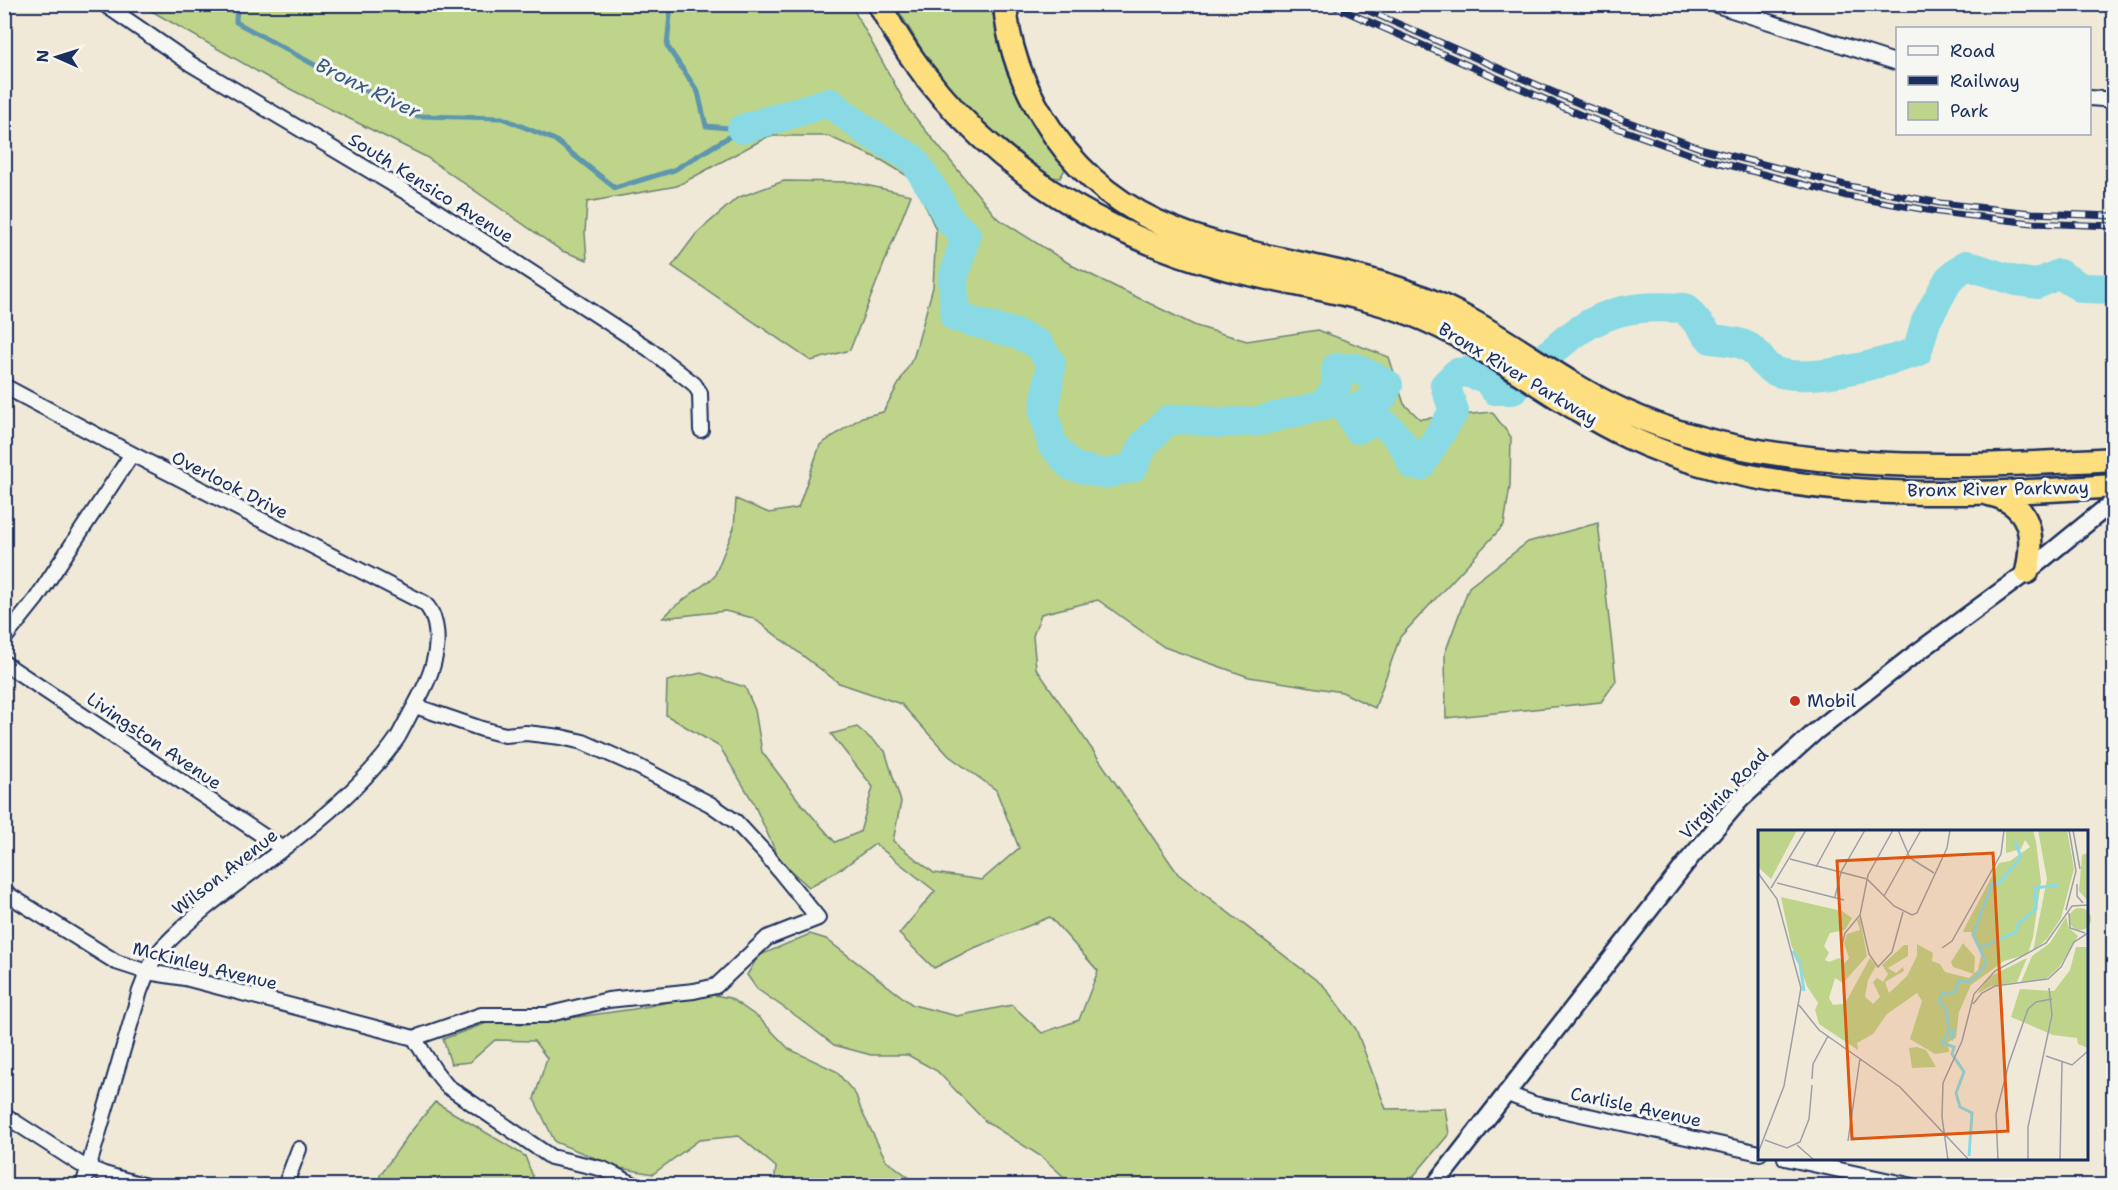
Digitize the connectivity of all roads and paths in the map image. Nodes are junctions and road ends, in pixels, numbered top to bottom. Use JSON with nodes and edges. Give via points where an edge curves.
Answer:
{"nodes":[{"id":1,"x":104,"y":4,"type":"edge"},
{"id":2,"x":879,"y":4,"type":"edge"},
{"id":3,"x":1005,"y":4,"type":"edge"},
{"id":4,"x":1713,"y":4,"type":"edge"},
{"id":5,"x":1896,"y":62,"type":"edge"},
{"id":6,"x":2091,"y":98,"type":"edge"},
{"id":7,"x":2114,"y":100,"type":"edge"},
{"id":8,"x":1512,"y":355,"type":"junction"},
{"id":9,"x":4,"y":386,"type":"edge"},
{"id":10,"x":1560,"y":387,"type":"junction"},
{"id":11,"x":701,"y":430,"type":"dead end"},
{"id":12,"x":132,"y":454,"type":"junction"},
{"id":13,"x":2114,"y":459,"type":"edge"},
{"id":14,"x":2114,"y":486,"type":"edge"},
{"id":15,"x":1982,"y":492,"type":"junction"},
{"id":16,"x":2114,"y":501,"type":"edge"},
{"id":17,"x":2027,"y":572,"type":"junction"},
{"id":18,"x":434,"y":620,"type":"joint"},
{"id":19,"x":4,"y":639,"type":"edge"},
{"id":20,"x":4,"y":663,"type":"edge"},
{"id":21,"x":415,"y":706,"type":"junction"},
{"id":22,"x":283,"y":849,"type":"junction"},
{"id":23,"x":4,"y":892,"type":"edge"},
{"id":24,"x":147,"y":972,"type":"junction"},
{"id":25,"x":414,"y":1038,"type":"junction"},
{"id":26,"x":1505,"y":1093,"type":"junction"},
{"id":27,"x":4,"y":1114,"type":"edge"},
{"id":28,"x":299,"y":1149,"type":"dead end"},
{"id":29,"x":1758,"y":1153,"type":"edge"},
{"id":30,"x":1794,"y":1160,"type":"edge"},
{"id":31,"x":89,"y":1168,"type":"junction"},
{"id":32,"x":83,"y":1185,"type":"edge"},
{"id":33,"x":146,"y":1185,"type":"edge"},
{"id":34,"x":285,"y":1185,"type":"edge"},
{"id":35,"x":637,"y":1185,"type":"edge"},
{"id":36,"x":1434,"y":1185,"type":"edge"},
{"id":37,"x":1913,"y":1185,"type":"edge"}],
"edges":[{"from":1,"to":11,"type":"street","name":"South Kensico Avenue","via":[[191,64],[426,204],[649,349],[700,393]]},
{"from":2,"to":8,"type":"highway","name":"Bronx River Parkway","via":[[920,71],[954,111],[1012,164],[1063,200],[1125,232],[1190,258],[1369,301]]},
{"from":3,"to":8,"type":"highway","name":"Bronx River Parkway","via":[[1020,69],[1048,127],[1087,174],[1123,202],[1169,227],[1218,245],[1412,293],[1468,318]]},
{"from":4,"to":5,"type":"street"},
{"from":6,"to":7,"type":"street"},
{"from":8,"to":10,"type":"highway","name":"Bronx River Parkway"},
{"from":9,"to":12,"type":"street","name":"Overlook Drive"},
{"from":10,"to":13,"type":"highway","name":"Bronx River Parkway","via":[[1655,424],[1714,441],[1835,460],[2007,464]]},
{"from":10,"to":15,"type":"highway","name":"Bronx River Parkway","via":[[1597,422],[1645,445],[1726,471],[1843,488]]},
{"from":12,"to":18,"type":"street","name":"Overlook Drive","via":[[424,603]]},
{"from":12,"to":19,"type":"street"},
{"from":14,"to":15,"type":"highway","name":"Bronx River Parkway"},
{"from":15,"to":17,"type":"highway","via":[[2008,501],[2025,518],[2031,534]]},
{"from":16,"to":17,"type":"street","name":"Virginia Road"},
{"from":17,"to":26,"type":"street","name":"Virginia Road","via":[[1815,732],[1741,799]]},
{"from":18,"to":21,"type":"street","name":"Wilson Avenue","via":[[434,664]]},
{"from":20,"to":22,"type":"street","name":"Livingston Avenue"},
{"from":21,"to":22,"type":"street","name":"Wilson Avenue","via":[[397,737],[364,777]]},
{"from":21,"to":25,"type":"street","via":[[505,735],[561,736],[583,742],[710,804],[736,822],[818,918],[767,938],[716,986],[608,1000],[546,1015],[481,1015]]},
{"from":22,"to":24,"type":"street","name":"Wilson Avenue","via":[[192,919],[161,949]]},
{"from":23,"to":24,"type":"street","name":"McKinley Avenue","via":[[116,962]]},
{"from":24,"to":25,"type":"street","name":"McKinley Avenue","via":[[185,978]]},
{"from":24,"to":31,"type":"street","name":"Wilson Avenue"},
{"from":25,"to":35,"type":"street","via":[[447,1086],[551,1157],[603,1169]]},
{"from":26,"to":29,"type":"street","name":"Carlisle Avenue","via":[[1534,1104]]},
{"from":26,"to":36,"type":"street","name":"Virginia Road"},
{"from":27,"to":31,"type":"street"},
{"from":28,"to":34,"type":"street"},
{"from":30,"to":37,"type":"street"},
{"from":31,"to":32,"type":"street","name":"Wilson Avenue"},
{"from":31,"to":33,"type":"street"}]}
